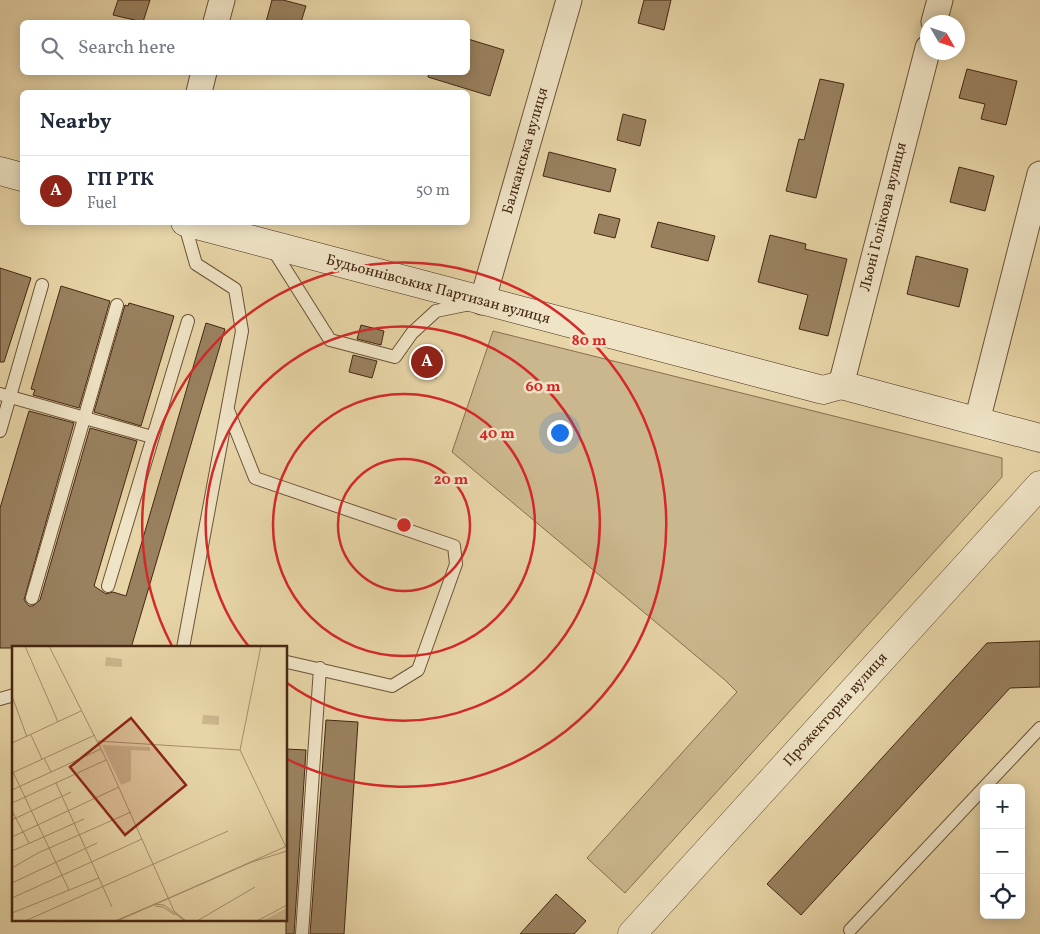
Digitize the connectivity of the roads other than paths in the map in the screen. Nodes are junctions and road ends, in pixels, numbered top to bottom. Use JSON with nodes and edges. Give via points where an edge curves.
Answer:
{"nodes":[{"id":1,"x":222,"y":0,"type":"edge"},
{"id":2,"x":569,"y":0,"type":"edge"},
{"id":3,"x":940,"y":0,"type":"edge"},
{"id":4,"x":936,"y":15,"type":"edge"},
{"id":5,"x":217,"y":20,"type":"edge"},
{"id":6,"x":925,"y":60,"type":"edge"},
{"id":7,"x":203,"y":75,"type":"edge"},
{"id":8,"x":200,"y":90,"type":"edge"},
{"id":9,"x":0,"y":171,"type":"edge"},
{"id":10,"x":1040,"y":174,"type":"edge"},
{"id":11,"x":20,"y":176,"type":"edge"},
{"id":12,"x":186,"y":225,"type":"edge"},
{"id":13,"x":196,"y":225,"type":"edge"},
{"id":14,"x":271,"y":246,"type":"junction"},
{"id":15,"x":42,"y":285,"type":"dead end"},
{"id":16,"x":482,"y":302,"type":"junction"},
{"id":17,"x":117,"y":305,"type":"dead end"},
{"id":18,"x":188,"y":322,"type":"dead end"},
{"id":19,"x":841,"y":385,"type":"junction"},
{"id":20,"x":5,"y":396,"type":"edge"},
{"id":21,"x":228,"y":410,"type":"junction"},
{"id":22,"x":84,"y":418,"type":"junction"},
{"id":23,"x":977,"y":421,"type":"junction"},
{"id":24,"x":0,"y":431,"type":"edge"},
{"id":25,"x":152,"y":436,"type":"junction"},
{"id":26,"x":1040,"y":438,"type":"edge"},
{"id":27,"x":1040,"y":485,"type":"edge"},
{"id":28,"x":108,"y":586,"type":"dead end"},
{"id":29,"x":32,"y":598,"type":"dead end"},
{"id":30,"x":183,"y":646,"type":"edge"},
{"id":31,"x":288,"y":662,"type":"edge"},
{"id":32,"x":320,"y":668,"type":"junction"},
{"id":33,"x":1040,"y":728,"type":"edge"},
{"id":34,"x":850,"y":930,"type":"dead end"},
{"id":35,"x":302,"y":934,"type":"edge"},
{"id":36,"x":632,"y":934,"type":"edge"}],
"edges":[{"from":1,"to":5,"type":"street"},
{"from":2,"to":16,"type":"street","name":"Балканська вулиця"},
{"from":3,"to":4,"type":"street"},
{"from":6,"to":19,"type":"street","name":"Льоні Голікова вулиця"},
{"from":7,"to":8,"type":"street"},
{"from":9,"to":11,"type":"main road"},
{"from":10,"to":23,"type":"street"},
{"from":12,"to":21,"type":"lane","via":[[196,264],[235,289],[242,331]]},
{"from":13,"to":14,"type":"main road","name":"Будьоннівських Партизан вулиця"},
{"from":14,"to":16,"type":"main road","name":"Будьоннівських Партизан вулиця"},
{"from":14,"to":16,"type":"lane","via":[[330,340],[395,357],[412,333],[436,311]]},
{"from":15,"to":20,"type":"lane"},
{"from":16,"to":19,"type":"main road","name":"Будьоннівських Партизан вулиця","via":[[823,390]]},
{"from":17,"to":22,"type":"lane"},
{"from":18,"to":25,"type":"lane"},
{"from":19,"to":23,"type":"main road","name":"Будьоннівських Партизан вулиця"},
{"from":20,"to":22,"type":"lane"},
{"from":20,"to":24,"type":"lane"},
{"from":21,"to":30,"type":"lane"},
{"from":21,"to":32,"type":"lane","via":[[255,478],[454,546],[456,564],[418,670],[392,686]]},
{"from":22,"to":25,"type":"lane"},
{"from":22,"to":29,"type":"lane"},
{"from":23,"to":26,"type":"main road","name":"Будьоннівських Партизан вулиця"},
{"from":25,"to":28,"type":"lane"},
{"from":27,"to":36,"type":"main road","name":"Прожекторна вулиця"},
{"from":31,"to":32,"type":"lane"},
{"from":32,"to":35,"type":"lane"},
{"from":33,"to":34,"type":"lane"}]}
